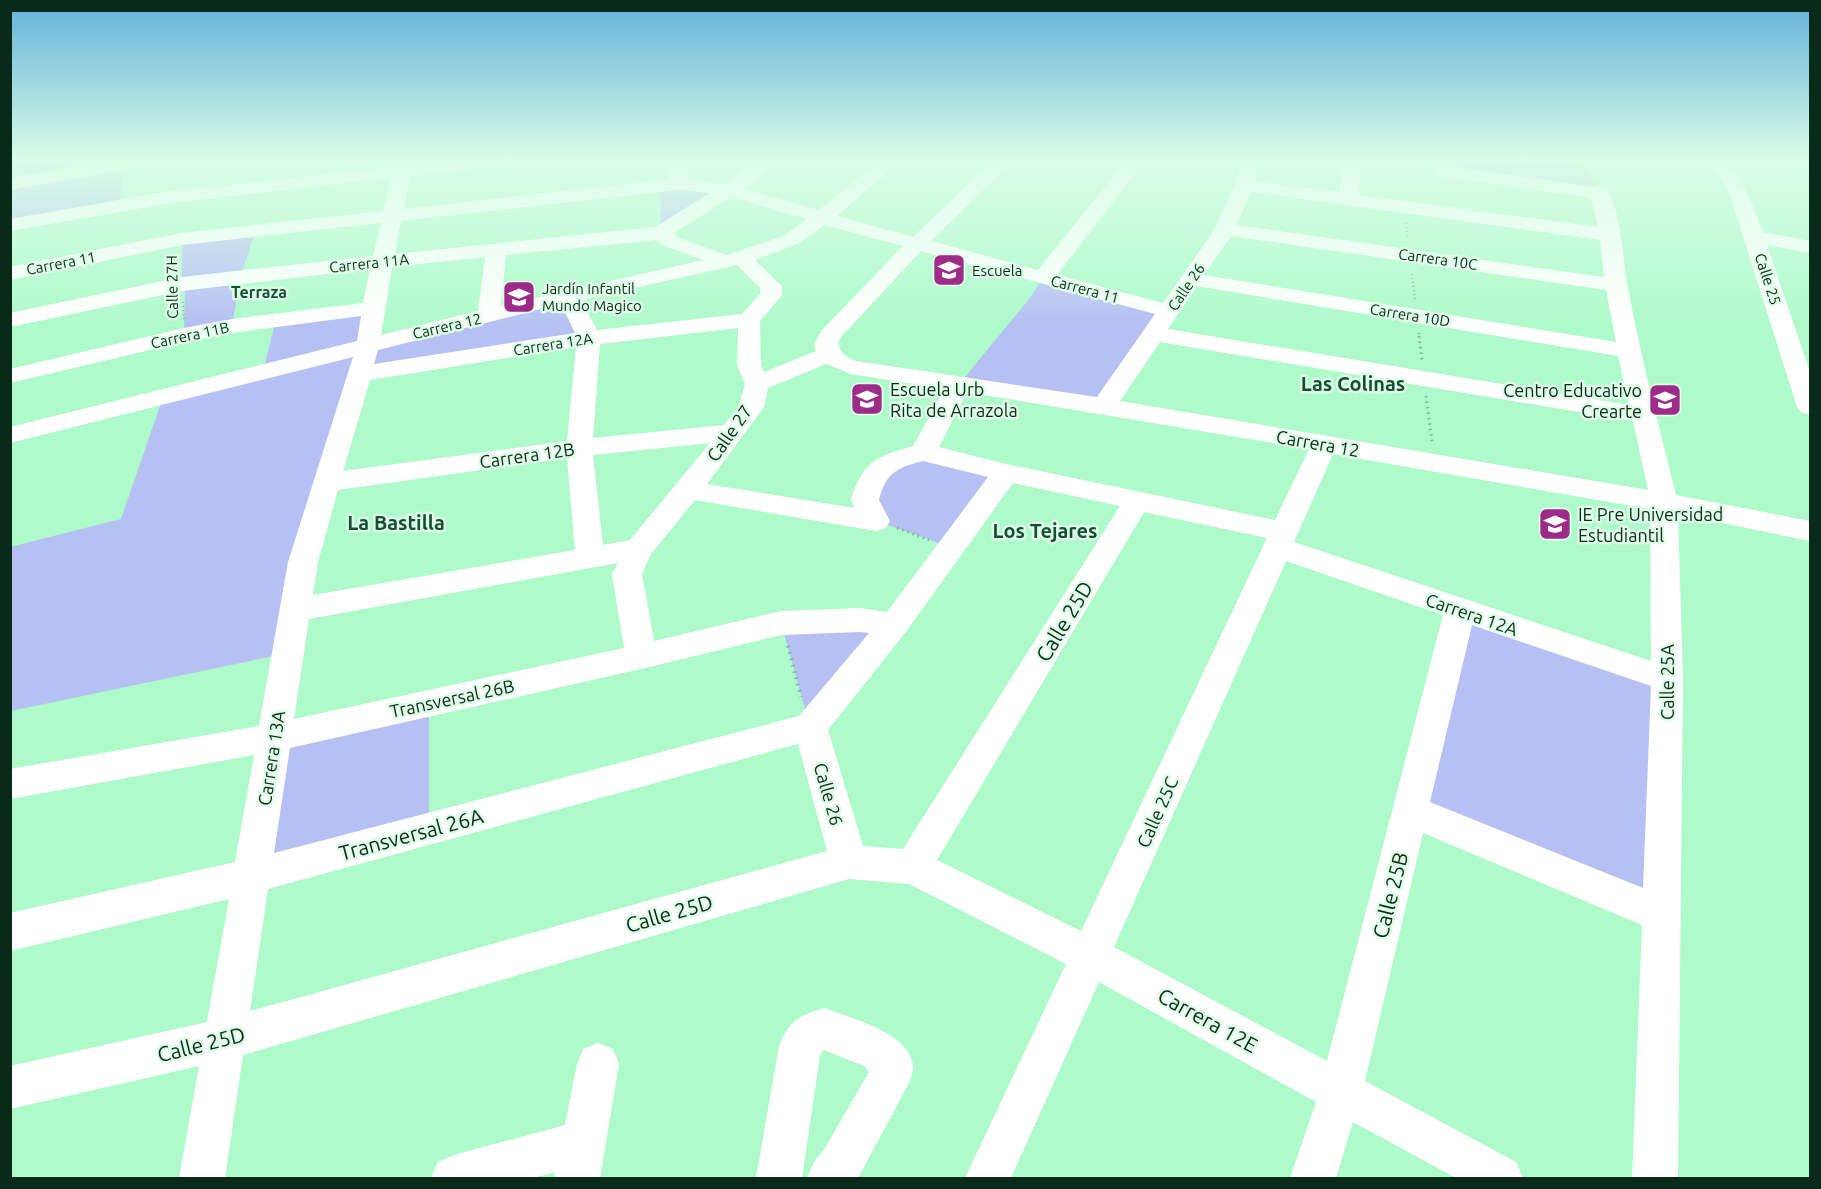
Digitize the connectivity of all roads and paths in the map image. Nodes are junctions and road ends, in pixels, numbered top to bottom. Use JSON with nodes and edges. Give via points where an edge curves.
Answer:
{"nodes":[{"id":1,"x":65,"y":214,"type":"edge"},
{"id":2,"x":390,"y":214,"type":"edge"},
{"id":3,"x":394,"y":214,"type":"edge"},
{"id":4,"x":525,"y":214,"type":"edge"},
{"id":5,"x":659,"y":214,"type":"edge"},
{"id":6,"x":690,"y":214,"type":"edge"},
{"id":7,"x":810,"y":214,"type":"edge"},
{"id":8,"x":826,"y":214,"type":"edge"},
{"id":9,"x":948,"y":214,"type":"edge"},
{"id":10,"x":1093,"y":214,"type":"edge"},
{"id":11,"x":1231,"y":214,"type":"edge"},
{"id":12,"x":1454,"y":214,"type":"edge"},
{"id":13,"x":1605,"y":214,"type":"edge"},
{"id":14,"x":1746,"y":214,"type":"edge"},
{"id":15,"x":822,"y":218,"type":"junction"},
{"id":16,"x":10,"y":225,"type":"edge"},
{"id":17,"x":1225,"y":229,"type":"junction"},
{"id":18,"x":660,"y":233,"type":"junction"},
{"id":19,"x":1610,"y":235,"type":"junction"},
{"id":20,"x":1754,"y":237,"type":"junction"},
{"id":21,"x":917,"y":244,"type":"junction"},
{"id":22,"x":528,"y":246,"type":"junction"},
{"id":23,"x":1810,"y":247,"type":"edge"},
{"id":24,"x":495,"y":249,"type":"junction"},
{"id":25,"x":733,"y":259,"type":"junction"},
{"id":26,"x":381,"y":262,"type":"junction"},
{"id":27,"x":10,"y":274,"type":"edge"},
{"id":28,"x":1043,"y":278,"type":"junction"},
{"id":29,"x":1191,"y":279,"type":"junction"},
{"id":30,"x":182,"y":284,"type":"junction"},
{"id":31,"x":1616,"y":285,"type":"junction"},
{"id":32,"x":568,"y":296,"type":"junction"},
{"id":33,"x":373,"y":308,"type":"junction"},
{"id":34,"x":1169,"y":311,"type":"junction"},
{"id":35,"x":489,"y":316,"type":"junction"},
{"id":36,"x":10,"y":320,"type":"edge"},
{"id":37,"x":749,"y":320,"type":"junction"},
{"id":38,"x":1154,"y":334,"type":"junction"},
{"id":39,"x":184,"y":335,"type":"junction"},
{"id":40,"x":588,"y":338,"type":"junction"},
{"id":41,"x":368,"y":345,"type":"junction"},
{"id":42,"x":1629,"y":351,"type":"junction"},
{"id":43,"x":829,"y":354,"type":"junction"},
{"id":44,"x":359,"y":374,"type":"junction"},
{"id":45,"x":10,"y":376,"type":"edge"},
{"id":46,"x":960,"y":383,"type":"junction"},
{"id":47,"x":757,"y":384,"type":"junction"},
{"id":48,"x":1104,"y":406,"type":"junction"},
{"id":49,"x":1810,"y":407,"type":"edge"},
{"id":50,"x":1644,"y":415,"type":"junction"},
{"id":51,"x":730,"y":433,"type":"junction"},
{"id":52,"x":10,"y":435,"type":"edge"},
{"id":53,"x":1324,"y":445,"type":"junction"},
{"id":54,"x":579,"y":448,"type":"junction"},
{"id":55,"x":923,"y":452,"type":"junction"},
{"id":56,"x":1006,"y":473,"type":"junction"},
{"id":57,"x":325,"y":483,"type":"junction"},
{"id":58,"x":688,"y":490,"type":"junction"},
{"id":59,"x":1137,"y":501,"type":"junction"},
{"id":60,"x":1664,"y":502,"type":"junction"},
{"id":61,"x":876,"y":521,"type":"junction"},
{"id":62,"x":1810,"y":531,"type":"edge"},
{"id":63,"x":1281,"y":539,"type":"junction"},
{"id":64,"x":950,"y":547,"type":"junction"},
{"id":65,"x":639,"y":549,"type":"junction"},
{"id":66,"x":590,"y":558,"type":"junction"},
{"id":67,"x":295,"y":610,"type":"junction"},
{"id":68,"x":1460,"y":610,"type":"junction"},
{"id":69,"x":781,"y":623,"type":"junction"},
{"id":70,"x":894,"y":625,"type":"junction"},
{"id":71,"x":641,"y":657,"type":"junction"},
{"id":72,"x":1667,"y":679,"type":"junction"},
{"id":73,"x":810,"y":727,"type":"junction"},
{"id":74,"x":275,"y":737,"type":"junction"},
{"id":75,"x":10,"y":784,"type":"edge"},
{"id":76,"x":1411,"y":811,"type":"junction"},
{"id":77,"x":849,"y":862,"type":"junction"},
{"id":78,"x":913,"y":867,"type":"junction"},
{"id":79,"x":252,"y":876,"type":"junction"},
{"id":80,"x":1663,"y":915,"type":"junction"},
{"id":81,"x":10,"y":932,"type":"edge"},
{"id":82,"x":1091,"y":956,"type":"junction"},
{"id":83,"x":225,"y":1039,"type":"junction"},
{"id":84,"x":598,"y":1064,"type":"dead end"},
{"id":85,"x":10,"y":1088,"type":"edge"},
{"id":86,"x":1341,"y":1092,"type":"junction"},
{"id":87,"x":580,"y":1160,"type":"edge"},
{"id":88,"x":202,"y":1179,"type":"edge"},
{"id":89,"x":454,"y":1179,"type":"edge"},
{"id":90,"x":779,"y":1179,"type":"edge"},
{"id":91,"x":830,"y":1179,"type":"edge"},
{"id":92,"x":988,"y":1179,"type":"edge"},
{"id":93,"x":1313,"y":1179,"type":"edge"},
{"id":94,"x":1500,"y":1179,"type":"edge"},
{"id":95,"x":1655,"y":1179,"type":"edge"}],
"edges":[{"from":1,"to":16,"type":"street"},
{"from":2,"to":27,"type":"street","name":"Carrera 11","via":[[182,239]]},
{"from":3,"to":26,"type":"street","name":"Carrera 13A"},
{"from":4,"to":22,"type":"street"},
{"from":5,"to":18,"type":"street"},
{"from":6,"to":18,"type":"street"},
{"from":7,"to":15,"type":"street","name":"Carrera 11"},
{"from":8,"to":15,"type":"street","name":"Carrera 12"},
{"from":9,"to":21,"type":"street"},
{"from":10,"to":28,"type":"street"},
{"from":11,"to":17,"type":"street","name":"Calle 26"},
{"from":12,"to":19,"type":"street"},
{"from":13,"to":19,"type":"street","name":"Calle 25A"},
{"from":14,"to":20,"type":"street","name":"Calle 25"},
{"from":15,"to":21,"type":"street","name":"Carrera 11"},
{"from":15,"to":25,"type":"street","name":"Carrera 12","via":[[790,240]]},
{"from":17,"to":29,"type":"street","name":"Calle 26"},
{"from":17,"to":31,"type":"street","name":"Carrera 10C"},
{"from":18,"to":22,"type":"street","name":"Carrera 11A"},
{"from":18,"to":25,"type":"street","via":[[672,242]]},
{"from":19,"to":31,"type":"street","name":"Calle 25A"},
{"from":20,"to":23,"type":"street"},
{"from":20,"to":49,"type":"street","name":"Calle 25"},
{"from":21,"to":28,"type":"street","name":"Carrera 11"},
{"from":21,"to":43,"type":"street","via":[[830,335],[826,344]]},
{"from":22,"to":24,"type":"street","name":"Carrera 11A"},
{"from":24,"to":26,"type":"street","name":"Carrera 11A"},
{"from":24,"to":35,"type":"street"},
{"from":25,"to":32,"type":"street","name":"Carrera 12"},
{"from":25,"to":37,"type":"street","via":[[771,286],[771,295]]},
{"from":26,"to":30,"type":"street","name":"Carrera 11A"},
{"from":26,"to":33,"type":"street","name":"Carrera 13A"},
{"from":28,"to":34,"type":"street","name":"Carrera 11"},
{"from":29,"to":34,"type":"street","name":"Calle 26"},
{"from":29,"to":42,"type":"street","name":"Carrera 10D"},
{"from":30,"to":36,"type":"street","name":"Carrera 11A"},
{"from":30,"to":39,"type":"path","name":"Calle 27H"},
{"from":31,"to":42,"type":"street","name":"Calle 25A"},
{"from":32,"to":35,"type":"street","name":"Carrera 12"},
{"from":32,"to":40,"type":"street"},
{"from":33,"to":39,"type":"street","name":"Carrera 11B"},
{"from":33,"to":41,"type":"street","name":"Carrera 13A"},
{"from":34,"to":38,"type":"street","name":"Calle 26"},
{"from":35,"to":41,"type":"street","name":"Carrera 12"},
{"from":37,"to":40,"type":"street","name":"Carrera 12A"},
{"from":37,"to":47,"type":"street","via":[[748,365]]},
{"from":38,"to":48,"type":"street","name":"Calle 26"},
{"from":38,"to":50,"type":"street"},
{"from":39,"to":45,"type":"street","name":"Carrera 11B"},
{"from":40,"to":44,"type":"street","name":"Carrera 12A"},
{"from":40,"to":54,"type":"street"},
{"from":41,"to":44,"type":"street","name":"Carrera 13A"},
{"from":41,"to":52,"type":"street","name":"Carrera 12"},
{"from":42,"to":50,"type":"street","name":"Calle 25A"},
{"from":43,"to":46,"type":"street","name":"Carrera 12","via":[[851,367]]},
{"from":43,"to":47,"type":"street","name":"Calle 27"},
{"from":44,"to":57,"type":"street","name":"Carrera 13A"},
{"from":46,"to":48,"type":"street","name":"Carrera 12"},
{"from":46,"to":55,"type":"street"},
{"from":47,"to":51,"type":"street","name":"Calle 27","via":[[751,406]]},
{"from":48,"to":53,"type":"street","name":"Carrera 12"},
{"from":50,"to":60,"type":"street","name":"Calle 25A"},
{"from":51,"to":54,"type":"street","name":"Carrera 12B"},
{"from":51,"to":58,"type":"street","name":"Calle 27"},
{"from":53,"to":60,"type":"street","name":"Carrera 12"},
{"from":53,"to":63,"type":"street","name":"Calle 25C"},
{"from":54,"to":57,"type":"street","name":"Carrera 12B"},
{"from":54,"to":66,"type":"street"},
{"from":55,"to":56,"type":"street"},
{"from":55,"to":61,"type":"street","via":[[892,461],[871,478],[865,500]]},
{"from":56,"to":59,"type":"street"},
{"from":56,"to":64,"type":"street"},
{"from":57,"to":67,"type":"street","name":"Carrera 13A","via":[[303,562]]},
{"from":58,"to":61,"type":"street"},
{"from":58,"to":65,"type":"street","name":"Calle 27"},
{"from":59,"to":63,"type":"street"},
{"from":59,"to":78,"type":"street","name":"Calle 25D"},
{"from":60,"to":62,"type":"street","name":"Carrera 12"},
{"from":60,"to":72,"type":"street","name":"Calle 25A"},
{"from":61,"to":64,"type":"path"},
{"from":63,"to":68,"type":"street","name":"Carrera 12A"},
{"from":63,"to":82,"type":"street","name":"Calle 25C"},
{"from":64,"to":70,"type":"street"},
{"from":65,"to":66,"type":"street"},
{"from":65,"to":71,"type":"street","name":"Calle 27","via":[[627,574]]},
{"from":66,"to":67,"type":"street"},
{"from":67,"to":74,"type":"street","name":"Carrera 13A"},
{"from":68,"to":72,"type":"street","name":"Carrera 12A"},
{"from":68,"to":76,"type":"street","name":"Calle 25B"},
{"from":69,"to":70,"type":"street","name":"Transversal 26B","via":[[860,620]]},
{"from":69,"to":71,"type":"street","name":"Transversal 26B"},
{"from":69,"to":73,"type":"path"},
{"from":70,"to":73,"type":"street"},
{"from":71,"to":74,"type":"street","name":"Transversal 26B"},
{"from":72,"to":80,"type":"street","name":"Calle 25A"},
{"from":73,"to":77,"type":"street","name":"Calle 26"},
{"from":73,"to":79,"type":"street","name":"Transversal 26A"},
{"from":74,"to":75,"type":"street","name":"Transversal 26B"},
{"from":74,"to":79,"type":"street","name":"Carrera 13A"},
{"from":76,"to":80,"type":"street"},
{"from":76,"to":86,"type":"street","name":"Calle 25B"},
{"from":77,"to":78,"type":"street","name":"Calle 25D"},
{"from":77,"to":83,"type":"street","name":"Calle 25D"},
{"from":78,"to":82,"type":"street","name":"Carrera 12E"},
{"from":79,"to":81,"type":"street","name":"Transversal 26A"},
{"from":79,"to":83,"type":"street","name":"Carrera 13A"},
{"from":80,"to":95,"type":"street","name":"Calle 25A"},
{"from":82,"to":86,"type":"street","name":"Carrera 12E"},
{"from":82,"to":92,"type":"street","name":"Calle 25C"},
{"from":83,"to":85,"type":"street","name":"Calle 25D"},
{"from":83,"to":88,"type":"street","name":"Carrera 13A"},
{"from":84,"to":87,"type":"street"},
{"from":86,"to":93,"type":"street","name":"Calle 25B"},
{"from":86,"to":94,"type":"street","name":"Carrera 12E"},
{"from":87,"to":89,"type":"street"},
{"from":90,"to":91,"type":"street","via":[[800,1046],[811,1033],[824,1029],[879,1051],[892,1066],[889,1081]]}]}
